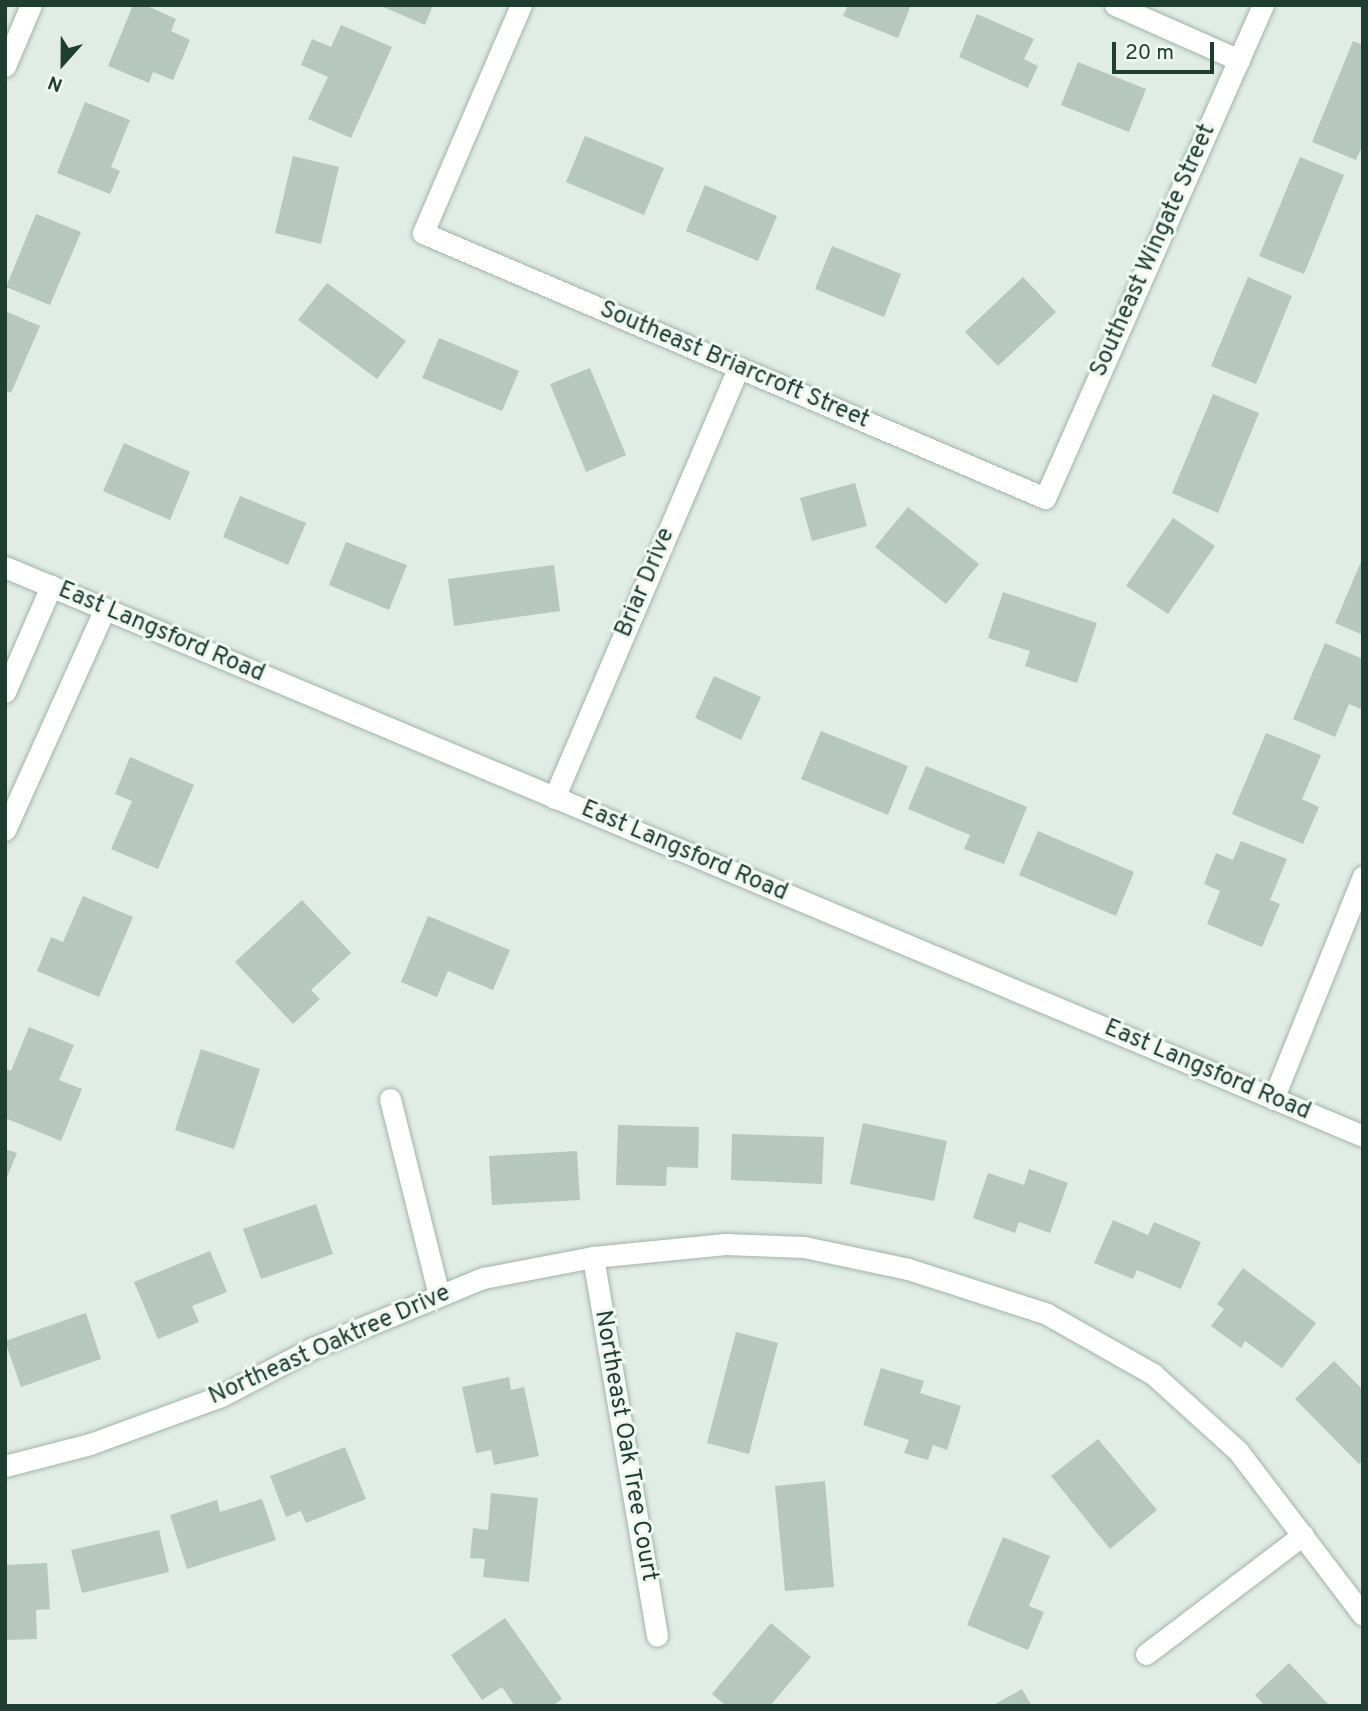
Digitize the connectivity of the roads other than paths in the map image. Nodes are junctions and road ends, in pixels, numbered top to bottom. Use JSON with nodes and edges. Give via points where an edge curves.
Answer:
{"nodes":[{"id":1,"x":31,"y":5,"type":"edge"},
{"id":2,"x":521,"y":5,"type":"edge"},
{"id":3,"x":1115,"y":5,"type":"edge"},
{"id":4,"x":1263,"y":5,"type":"edge"},
{"id":5,"x":1238,"y":60,"type":"junction"},
{"id":6,"x":5,"y":66,"type":"edge"},
{"id":7,"x":738,"y":368,"type":"junction"},
{"id":8,"x":1045,"y":498,"type":"joint"},
{"id":9,"x":5,"y":567,"type":"edge"},
{"id":10,"x":51,"y":586,"type":"junction"},
{"id":11,"x":105,"y":609,"type":"junction"},
{"id":12,"x":5,"y":692,"type":"edge"},
{"id":13,"x":554,"y":798,"type":"junction"},
{"id":14,"x":5,"y":830,"type":"edge"},
{"id":15,"x":1363,"y":876,"type":"edge"},
{"id":16,"x":390,"y":1099,"type":"dead end"},
{"id":17,"x":1273,"y":1099,"type":"junction"},
{"id":18,"x":1363,"y":1136,"type":"edge"},
{"id":19,"x":593,"y":1257,"type":"junction"},
{"id":20,"x":439,"y":1296,"type":"junction"},
{"id":21,"x":5,"y":1465,"type":"edge"},
{"id":22,"x":1303,"y":1535,"type":"junction"},
{"id":23,"x":1363,"y":1615,"type":"edge"},
{"id":24,"x":657,"y":1636,"type":"dead end"},
{"id":25,"x":1146,"y":1654,"type":"dead end"}],
"edges":[{"from":1,"to":6,"type":"street"},
{"from":2,"to":7,"type":"street","name":"Southeast Briarcroft Street","via":[[424,233]]},
{"from":3,"to":5,"type":"street"},
{"from":4,"to":5,"type":"street","name":"Southeast Wingate Street"},
{"from":5,"to":8,"type":"street","name":"Southeast Wingate Street"},
{"from":7,"to":8,"type":"street","name":"Southeast Briarcroft Street"},
{"from":7,"to":13,"type":"street","name":"Briar Drive"},
{"from":9,"to":10,"type":"street","name":"East Langsford Road"},
{"from":10,"to":11,"type":"street","name":"East Langsford Road"},
{"from":10,"to":12,"type":"street"},
{"from":11,"to":13,"type":"street","name":"East Langsford Road"},
{"from":11,"to":14,"type":"street"},
{"from":13,"to":17,"type":"street","name":"East Langsford Road"},
{"from":15,"to":17,"type":"street"},
{"from":16,"to":20,"type":"street"},
{"from":17,"to":18,"type":"street","name":"East Langsford Road"},
{"from":19,"to":20,"type":"street","name":"Northeast Oaktree Drive","via":[[483,1278]]},
{"from":19,"to":22,"type":"street","name":"Northeast Oaktree Drive","via":[[725,1244],[804,1247],[908,1269],[1047,1314],[1153,1374],[1237,1451]]},
{"from":19,"to":24,"type":"street","name":"Northeast Oak Tree Court"},
{"from":20,"to":21,"type":"street","name":"Northeast Oaktree Drive","via":[[313,1348],[221,1396],[90,1444]]},
{"from":22,"to":23,"type":"street","name":"Northeast Oaktree Drive"},
{"from":22,"to":25,"type":"street"}]}
